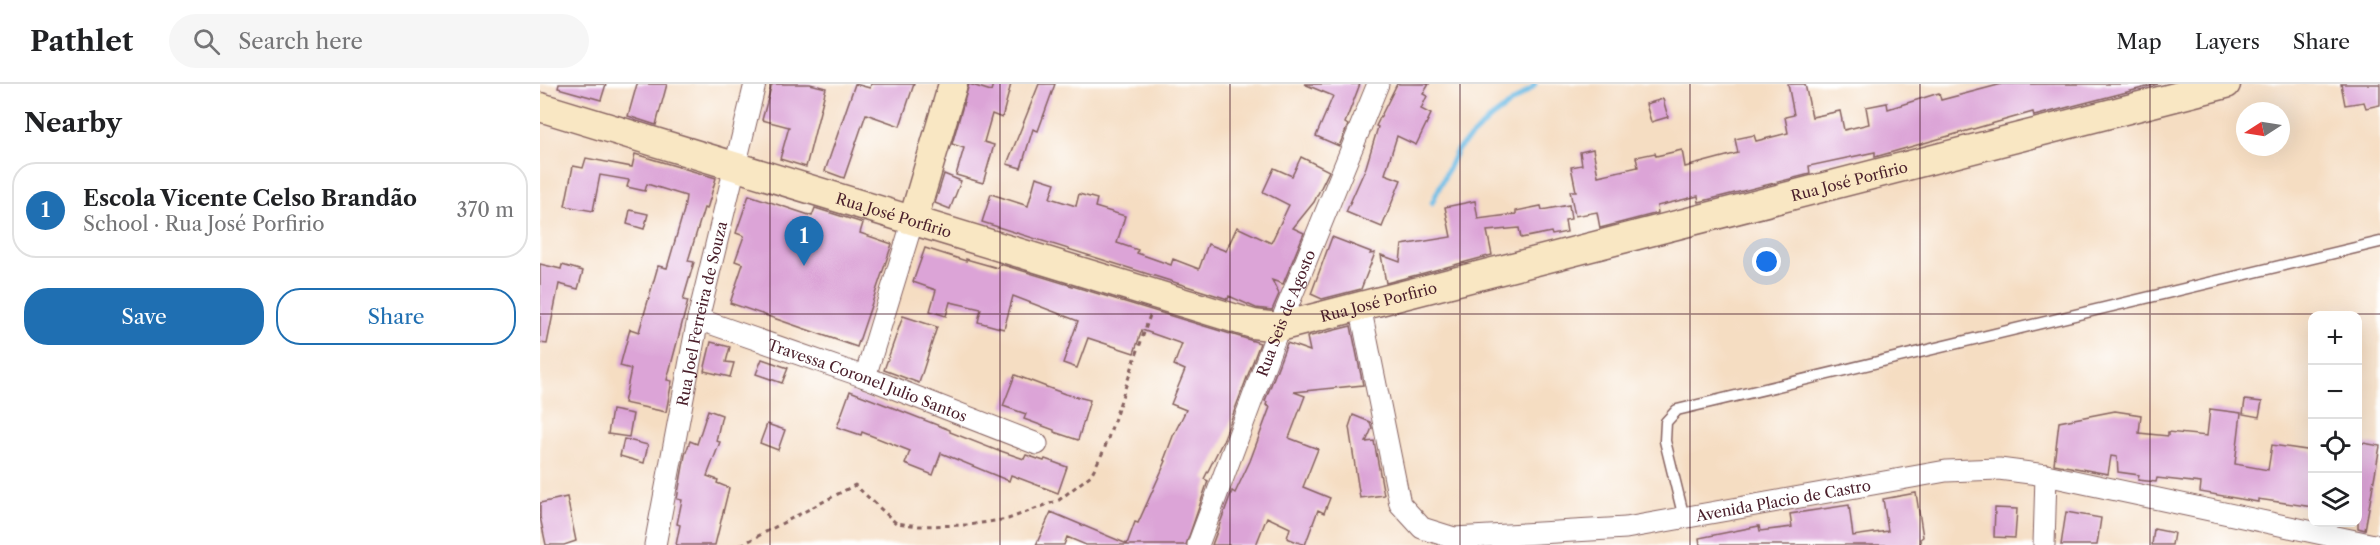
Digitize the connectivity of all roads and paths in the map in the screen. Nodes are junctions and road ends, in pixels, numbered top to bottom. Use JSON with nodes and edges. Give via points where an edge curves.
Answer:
{"nodes":[{"id":1,"x":755,"y":84,"type":"edge"},
{"id":2,"x":953,"y":84,"type":"edge"},
{"id":3,"x":1378,"y":84,"type":"edge"},
{"id":4,"x":2222,"y":84,"type":"edge"},
{"id":5,"x":540,"y":107,"type":"edge"},
{"id":6,"x":735,"y":166,"type":"junction"},
{"id":7,"x":913,"y":220,"type":"junction"},
{"id":8,"x":2380,"y":242,"type":"edge"},
{"id":9,"x":1157,"y":294,"type":"junction"},
{"id":10,"x":1360,"y":306,"type":"junction"},
{"id":11,"x":698,"y":319,"type":"junction"},
{"id":12,"x":1279,"y":327,"type":"junction"},
{"id":13,"x":865,"y":376,"type":"junction"},
{"id":14,"x":1037,"y":444,"type":"dead end"},
{"id":15,"x":2046,"y":476,"type":"junction"},
{"id":16,"x":1684,"y":518,"type":"junction"},
{"id":17,"x":1625,"y":537,"type":"edge"},
{"id":18,"x":656,"y":545,"type":"edge"},
{"id":19,"x":741,"y":545,"type":"edge"},
{"id":20,"x":1198,"y":545,"type":"edge"},
{"id":21,"x":2044,"y":545,"type":"edge"},
{"id":22,"x":2374,"y":545,"type":"edge"}],
"edges":[{"from":1,"to":6,"type":"street","name":"Rua Joel Ferreira de Souza"},
{"from":2,"to":7,"type":"street"},
{"from":3,"to":12,"type":"street","name":"Rua Seis de Agosto"},
{"from":4,"to":10,"type":"street","name":"Rua José Porfirio"},
{"from":5,"to":6,"type":"street","name":"Rua José Porfirio"},
{"from":6,"to":7,"type":"street","name":"Rua José Porfirio"},
{"from":6,"to":11,"type":"street","name":"Rua Joel Ferreira de Souza"},
{"from":7,"to":9,"type":"street","name":"Rua José Porfirio"},
{"from":7,"to":13,"type":"street"},
{"from":8,"to":16,"type":"lane","via":[[1677,410],[1665,422],[1665,441]]},
{"from":9,"to":12,"type":"street","name":"Rua José Porfirio","via":[[1253,324]]},
{"from":9,"to":19,"type":"path","via":[[1104,450],[1091,475],[1059,500],[1008,519],[920,526],[896,523],[855,485]]},
{"from":10,"to":12,"type":"street","name":"Rua José Porfirio"},
{"from":10,"to":17,"type":"street","name":"Avenida Placio de Castro","via":[[1400,504],[1422,528],[1454,538]]},
{"from":11,"to":13,"type":"street","name":"Travessa Coronel Julio Santos"},
{"from":11,"to":18,"type":"street","name":"Rua Joel Ferreira de Souza"},
{"from":12,"to":20,"type":"street","name":"Rua Seis de Agosto"},
{"from":13,"to":14,"type":"street","name":"Travessa Coronel Julio Santos"},
{"from":15,"to":16,"type":"street","name":"Avenida Placio de Castro","via":[[1999,469],[1946,471]]},
{"from":15,"to":21,"type":"street"},
{"from":15,"to":22,"type":"street","name":"Avenida Placio de Castro"},
{"from":16,"to":17,"type":"street","name":"Avenida Placio de Castro"}]}
